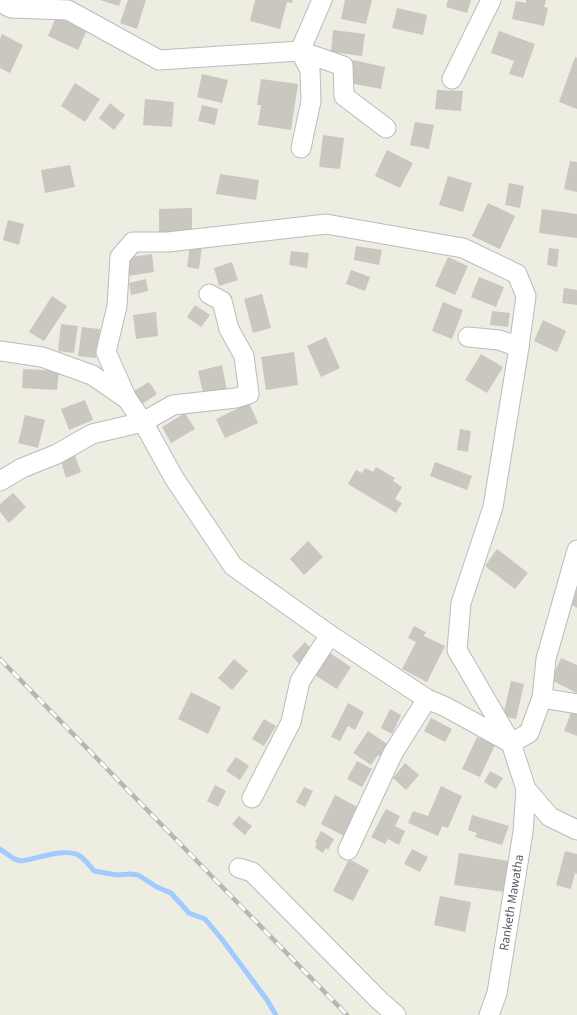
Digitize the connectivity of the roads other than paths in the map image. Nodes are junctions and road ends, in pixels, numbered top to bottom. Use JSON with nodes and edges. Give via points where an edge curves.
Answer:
{"nodes":[{"id":1,"x":322,"y":0,"type":"edge"},
{"id":2,"x":491,"y":0,"type":"edge"},
{"id":3,"x":0,"y":2,"type":"edge"},
{"id":4,"x":300,"y":51,"type":"junction"},
{"id":5,"x":452,"y":79,"type":"dead end"},
{"id":6,"x":386,"y":128,"type":"dead end"},
{"id":7,"x":300,"y":148,"type":"dead end"},
{"id":8,"x":209,"y":294,"type":"dead end"},
{"id":9,"x":468,"y":337,"type":"dead end"},
{"id":10,"x":519,"y":348,"type":"junction"},
{"id":11,"x":0,"y":351,"type":"edge"},
{"id":12,"x":126,"y":399,"type":"junction"},
{"id":13,"x":143,"y":422,"type":"junction"},
{"id":14,"x":0,"y":481,"type":"edge"},
{"id":15,"x":577,"y":550,"type":"edge"},
{"id":16,"x":574,"y":571,"type":"edge"},
{"id":17,"x":330,"y":635,"type":"junction"},
{"id":18,"x":542,"y":698,"type":"junction"},
{"id":19,"x":427,"y":699,"type":"junction"},
{"id":20,"x":577,"y":704,"type":"edge"},
{"id":21,"x":511,"y":743,"type":"junction"},
{"id":22,"x":526,"y":790,"type":"junction"},
{"id":23,"x":252,"y":798,"type":"dead end"},
{"id":24,"x":577,"y":830,"type":"edge"},
{"id":25,"x":348,"y":850,"type":"dead end"},
{"id":26,"x":239,"y":868,"type":"dead end"},
{"id":27,"x":396,"y":1015,"type":"edge"},
{"id":28,"x":489,"y":1015,"type":"edge"}],
"edges":[{"from":1,"to":4,"type":"street"},
{"from":2,"to":5,"type":"street"},
{"from":3,"to":4,"type":"street","via":[[11,8],[68,10],[159,60]]},
{"from":4,"to":6,"type":"street","via":[[343,66],[344,96]]},
{"from":4,"to":7,"type":"street","via":[[310,70],[311,101]]},
{"from":8,"to":13,"type":"street","via":[[222,301],[229,329],[244,356],[249,394],[236,398],[173,405]]},
{"from":9,"to":10,"type":"street","via":[[499,340]]},
{"from":10,"to":12,"type":"street","via":[[526,296],[517,274],[463,248],[326,224],[168,242],[133,242],[120,257],[117,306],[106,352]]},
{"from":10,"to":21,"type":"street","via":[[493,507],[461,603],[457,650]]},
{"from":11,"to":12,"type":"street","via":[[42,357],[92,375]]},
{"from":12,"to":13,"type":"street"},
{"from":13,"to":14,"type":"street","via":[[92,434]]},
{"from":13,"to":17,"type":"street","via":[[174,478],[232,566]]},
{"from":15,"to":16,"type":"street"},
{"from":16,"to":18,"type":"street","via":[[546,659]]},
{"from":17,"to":19,"type":"street"},
{"from":17,"to":23,"type":"street","via":[[300,681],[291,722]]},
{"from":18,"to":20,"type":"street"},
{"from":18,"to":21,"type":"street","via":[[529,733]]},
{"from":19,"to":21,"type":"street"},
{"from":19,"to":25,"type":"street","via":[[393,753]]},
{"from":21,"to":22,"type":"street"},
{"from":22,"to":24,"type":"street","via":[[550,817]]},
{"from":22,"to":28,"type":"street","name":"Ranketh Mawatha","via":[[523,832],[498,985]]},
{"from":26,"to":27,"type":"street","via":[[252,872],[378,1000]]}]}
